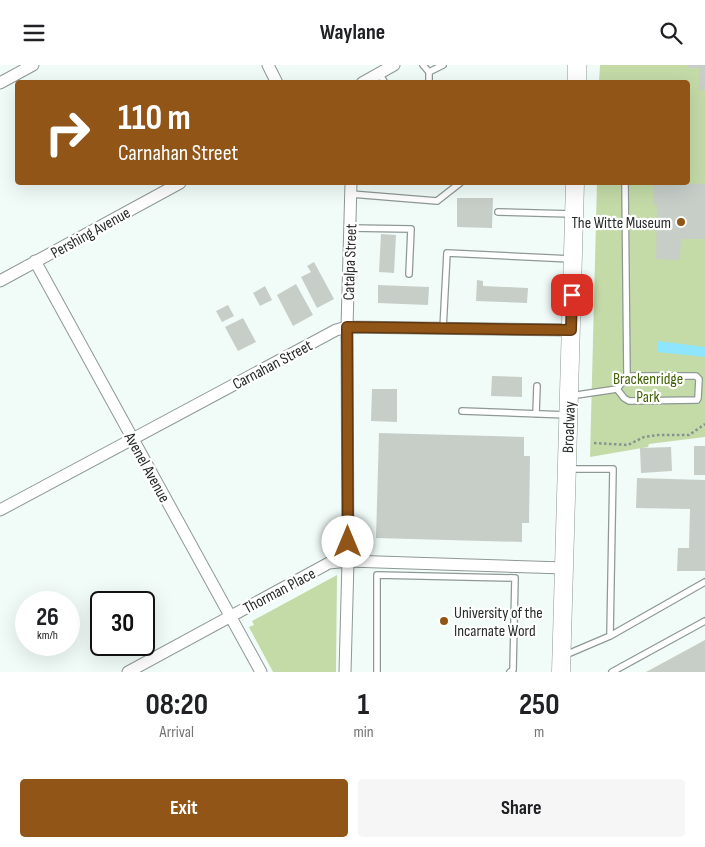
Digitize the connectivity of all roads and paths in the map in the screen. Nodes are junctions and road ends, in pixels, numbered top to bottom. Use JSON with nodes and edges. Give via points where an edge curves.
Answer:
{"nodes":[{"id":1,"x":33,"y":65,"type":"edge"},
{"id":2,"x":268,"y":65,"type":"edge"},
{"id":3,"x":394,"y":65,"type":"edge"},
{"id":4,"x":423,"y":65,"type":"edge"},
{"id":5,"x":443,"y":65,"type":"edge"},
{"id":6,"x":577,"y":65,"type":"edge"},
{"id":7,"x":429,"y":73,"type":"junction"},
{"id":8,"x":382,"y":78,"type":"edge"},
{"id":9,"x":276,"y":80,"type":"edge"},
{"id":10,"x":429,"y":80,"type":"edge"},
{"id":11,"x":577,"y":80,"type":"edge"},
{"id":12,"x":0,"y":83,"type":"edge"},
{"id":13,"x":176,"y":185,"type":"edge"},
{"id":14,"x":457,"y":185,"type":"edge"},
{"id":15,"x":575,"y":185,"type":"edge"},
{"id":16,"x":625,"y":185,"type":"edge"},
{"id":17,"x":351,"y":188,"type":"edge"},
{"id":18,"x":498,"y":212,"type":"dead end"},
{"id":19,"x":574,"y":214,"type":"junction"},
{"id":20,"x":350,"y":227,"type":"junction"},
{"id":21,"x":573,"y":259,"type":"junction"},
{"id":22,"x":36,"y":261,"type":"junction"},
{"id":23,"x":409,"y":275,"type":"dead end"},
{"id":24,"x":0,"y":281,"type":"edge"},
{"id":25,"x":347,"y":327,"type":"junction"},
{"id":26,"x":443,"y":329,"type":"junction"},
{"id":27,"x":571,"y":330,"type":"junction"},
{"id":28,"x":627,"y":377,"type":"junction"},
{"id":29,"x":537,"y":386,"type":"dead end"},
{"id":30,"x":617,"y":389,"type":"junction"},
{"id":31,"x":569,"y":396,"type":"junction"},
{"id":32,"x":462,"y":411,"type":"dead end"},
{"id":33,"x":536,"y":414,"type":"junction"},
{"id":34,"x":569,"y":415,"type":"junction"},
{"id":35,"x":705,"y":424,"type":"edge"},
{"id":36,"x":133,"y":439,"type":"junction"},
{"id":37,"x":594,"y":443,"type":"dead end"},
{"id":38,"x":567,"y":469,"type":"junction"},
{"id":39,"x":0,"y":510,"type":"edge"},
{"id":40,"x":348,"y":561,"type":"junction"},
{"id":41,"x":376,"y":562,"type":"junction"},
{"id":42,"x":408,"y":563,"type":"junction"},
{"id":43,"x":446,"y":564,"type":"junction"},
{"id":44,"x":483,"y":565,"type":"junction"},
{"id":45,"x":516,"y":566,"type":"junction"},
{"id":46,"x":564,"y":568,"type":"junction"},
{"id":47,"x":377,"y":575,"type":"junction"},
{"id":48,"x":407,"y":576,"type":"junction"},
{"id":49,"x":446,"y":577,"type":"junction"},
{"id":50,"x":482,"y":578,"type":"junction"},
{"id":51,"x":515,"y":578,"type":"junction"},
{"id":52,"x":705,"y":582,"type":"edge"},
{"id":53,"x":230,"y":615,"type":"junction"},
{"id":54,"x":705,"y":621,"type":"edge"},
{"id":55,"x":610,"y":636,"type":"junction"},
{"id":56,"x":561,"y":664,"type":"edge"},
{"id":57,"x":623,"y":669,"type":"edge"},
{"id":58,"x":128,"y":672,"type":"edge"},
{"id":59,"x":261,"y":672,"type":"edge"},
{"id":60,"x":345,"y":672,"type":"edge"},
{"id":61,"x":377,"y":672,"type":"edge"},
{"id":62,"x":510,"y":672,"type":"edge"},
{"id":63,"x":612,"y":672,"type":"edge"}],
"edges":[{"from":1,"to":12,"type":"street"},
{"from":2,"to":9,"type":"street"},
{"from":3,"to":8,"type":"street"},
{"from":4,"to":7,"type":"lane"},
{"from":5,"to":7,"type":"lane"},
{"from":6,"to":11,"type":"main road"},
{"from":7,"to":10,"type":"lane"},
{"from":13,"to":22,"type":"street","name":"Pershing Avenue"},
{"from":14,"to":17,"type":"lane","via":[[437,201]]},
{"from":15,"to":19,"type":"main road","name":"Broadway"},
{"from":16,"to":28,"type":"lane"},
{"from":17,"to":20,"type":"street","name":"Catalpa Street"},
{"from":18,"to":19,"type":"lane"},
{"from":19,"to":21,"type":"main road","name":"Broadway"},
{"from":20,"to":23,"type":"lane","via":[[411,229]]},
{"from":20,"to":25,"type":"street","name":"Catalpa Street"},
{"from":21,"to":26,"type":"lane","via":[[448,253]]},
{"from":21,"to":27,"type":"main road","name":"Broadway"},
{"from":22,"to":24,"type":"street","name":"Pershing Avenue"},
{"from":22,"to":36,"type":"street","name":"Avenel Avenue"},
{"from":25,"to":26,"type":"street","name":"Carnahan Street"},
{"from":25,"to":36,"type":"street","name":"Carnahan Street","via":[[336,329]]},
{"from":25,"to":40,"type":"street","name":"Catalpa Street"},
{"from":26,"to":27,"type":"street","name":"Carnahan Street"},
{"from":27,"to":31,"type":"main road","name":"Broadway"},
{"from":28,"to":30,"type":"lane"},
{"from":28,"to":30,"type":"lane","via":[[696,376],[699,379],[698,398],[629,401]]},
{"from":29,"to":33,"type":"lane"},
{"from":30,"to":31,"type":"lane"},
{"from":31,"to":34,"type":"main road","name":"Broadway"},
{"from":32,"to":33,"type":"lane"},
{"from":33,"to":34,"type":"lane"},
{"from":34,"to":38,"type":"main road","name":"Broadway"},
{"from":35,"to":37,"type":"path","via":[[689,435],[644,437],[628,445]]},
{"from":36,"to":39,"type":"street","name":"Carnahan Street"},
{"from":36,"to":53,"type":"street","name":"Avenel Avenue"},
{"from":38,"to":46,"type":"main road","name":"Broadway"},
{"from":38,"to":55,"type":"lane","via":[[613,469]]},
{"from":40,"to":41,"type":"street","name":"Thorman Place"},
{"from":40,"to":53,"type":"street","name":"Thorman Place","via":[[329,563]]},
{"from":40,"to":60,"type":"street","name":"Catalpa Street"},
{"from":41,"to":42,"type":"street","name":"Thorman Place"},
{"from":41,"to":47,"type":"lane"},
{"from":42,"to":43,"type":"street","name":"Thorman Place"},
{"from":42,"to":48,"type":"lane"},
{"from":43,"to":44,"type":"street","name":"Thorman Place"},
{"from":43,"to":49,"type":"lane"},
{"from":44,"to":45,"type":"street","name":"Thorman Place"},
{"from":44,"to":50,"type":"lane"},
{"from":45,"to":46,"type":"street","name":"Thorman Place"},
{"from":45,"to":51,"type":"lane"},
{"from":46,"to":56,"type":"main road","name":"Broadway"},
{"from":47,"to":48,"type":"lane"},
{"from":47,"to":61,"type":"lane"},
{"from":48,"to":49,"type":"lane"},
{"from":49,"to":50,"type":"lane"},
{"from":50,"to":51,"type":"lane"},
{"from":51,"to":62,"type":"lane","via":[[513,670]]},
{"from":52,"to":55,"type":"lane"},
{"from":53,"to":58,"type":"street","name":"Thorman Place"},
{"from":53,"to":59,"type":"street","name":"Avenel Avenue"},
{"from":54,"to":57,"type":"lane"},
{"from":55,"to":56,"type":"lane"},
{"from":57,"to":63,"type":"lane"}]}
